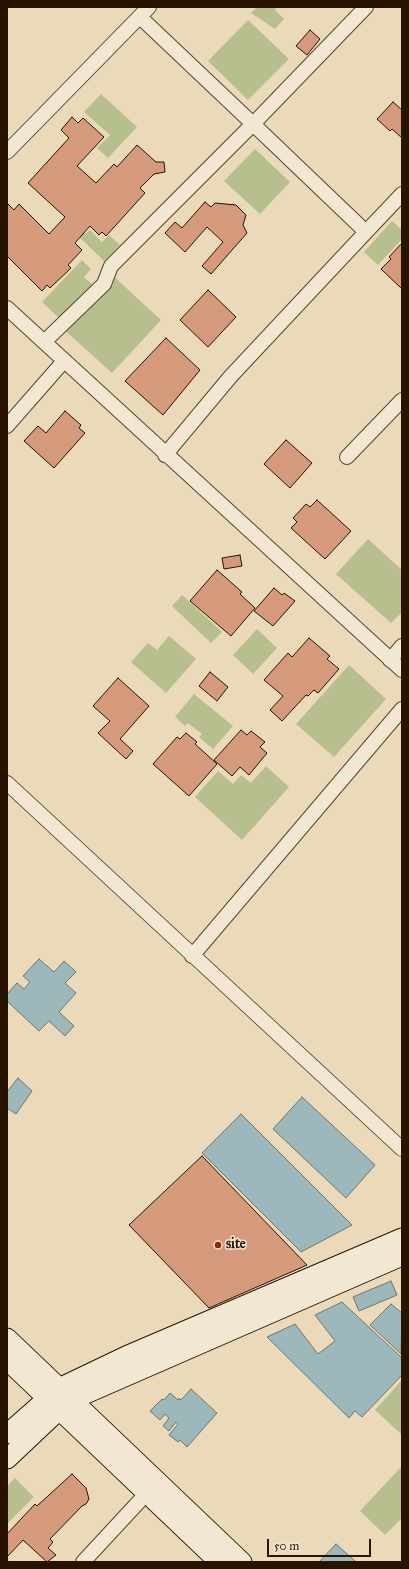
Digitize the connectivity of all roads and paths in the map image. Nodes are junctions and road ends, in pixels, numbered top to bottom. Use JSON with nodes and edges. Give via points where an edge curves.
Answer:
{"nodes":[{"id":1,"x":366,"y":7,"type":"edge"},
{"id":2,"x":144,"y":12,"type":"edge"},
{"id":3,"x":252,"y":124,"type":"junction"},
{"id":4,"x":7,"y":152,"type":"edge"},
{"id":5,"x":402,"y":194,"type":"edge"},
{"id":6,"x":366,"y":232,"type":"junction"},
{"id":7,"x":7,"y":308,"type":"edge"},
{"id":8,"x":44,"y":342,"type":"junction"},
{"id":9,"x":64,"y":361,"type":"junction"},
{"id":10,"x":402,"y":400,"type":"edge"},
{"id":11,"x":7,"y":426,"type":"edge"},
{"id":12,"x":165,"y":455,"type":"junction"},
{"id":13,"x":347,"y":457,"type":"dead end"},
{"id":14,"x":402,"y":646,"type":"edge"},
{"id":15,"x":390,"y":660,"type":"junction"},
{"id":16,"x":402,"y":670,"type":"edge"},
{"id":17,"x":402,"y":709,"type":"edge"},
{"id":18,"x":7,"y":783,"type":"edge"},
{"id":19,"x":192,"y":956,"type":"junction"},
{"id":20,"x":402,"y":1149,"type":"edge"},
{"id":21,"x":402,"y":1238,"type":"edge"},
{"id":22,"x":402,"y":1256,"type":"edge"},
{"id":23,"x":7,"y":1338,"type":"edge"},
{"id":24,"x":7,"y":1360,"type":"edge"},
{"id":25,"x":60,"y":1399,"type":"junction"},
{"id":26,"x":7,"y":1434,"type":"edge"},
{"id":27,"x":7,"y":1459,"type":"edge"},
{"id":28,"x":147,"y":1493,"type":"junction"},
{"id":29,"x":83,"y":1562,"type":"edge"},
{"id":30,"x":219,"y":1562,"type":"edge"},
{"id":31,"x":242,"y":1562,"type":"edge"}],
"edges":[{"from":1,"to":3,"type":"street"},
{"from":2,"to":3,"type":"street"},
{"from":2,"to":4,"type":"street"},
{"from":3,"to":6,"type":"street"},
{"from":3,"to":8,"type":"street","via":[[111,266],[104,284]]},
{"from":5,"to":6,"type":"street"},
{"from":6,"to":12,"type":"street","via":[[230,376]]},
{"from":7,"to":8,"type":"street"},
{"from":8,"to":9,"type":"street"},
{"from":9,"to":11,"type":"street"},
{"from":9,"to":12,"type":"street"},
{"from":10,"to":13,"type":"street"},
{"from":12,"to":15,"type":"street"},
{"from":14,"to":15,"type":"street"},
{"from":15,"to":16,"type":"street"},
{"from":17,"to":19,"type":"street"},
{"from":18,"to":19,"type":"street"},
{"from":19,"to":20,"type":"street"},
{"from":21,"to":25,"type":"main road","via":[[126,1356]]},
{"from":22,"to":25,"type":"main road"},
{"from":23,"to":25,"type":"main road"},
{"from":24,"to":25,"type":"main road"},
{"from":25,"to":26,"type":"main road"},
{"from":25,"to":27,"type":"main road"},
{"from":25,"to":28,"type":"main road"},
{"from":25,"to":31,"type":"main road"},
{"from":28,"to":29,"type":"street"},
{"from":28,"to":30,"type":"main road"}]}
